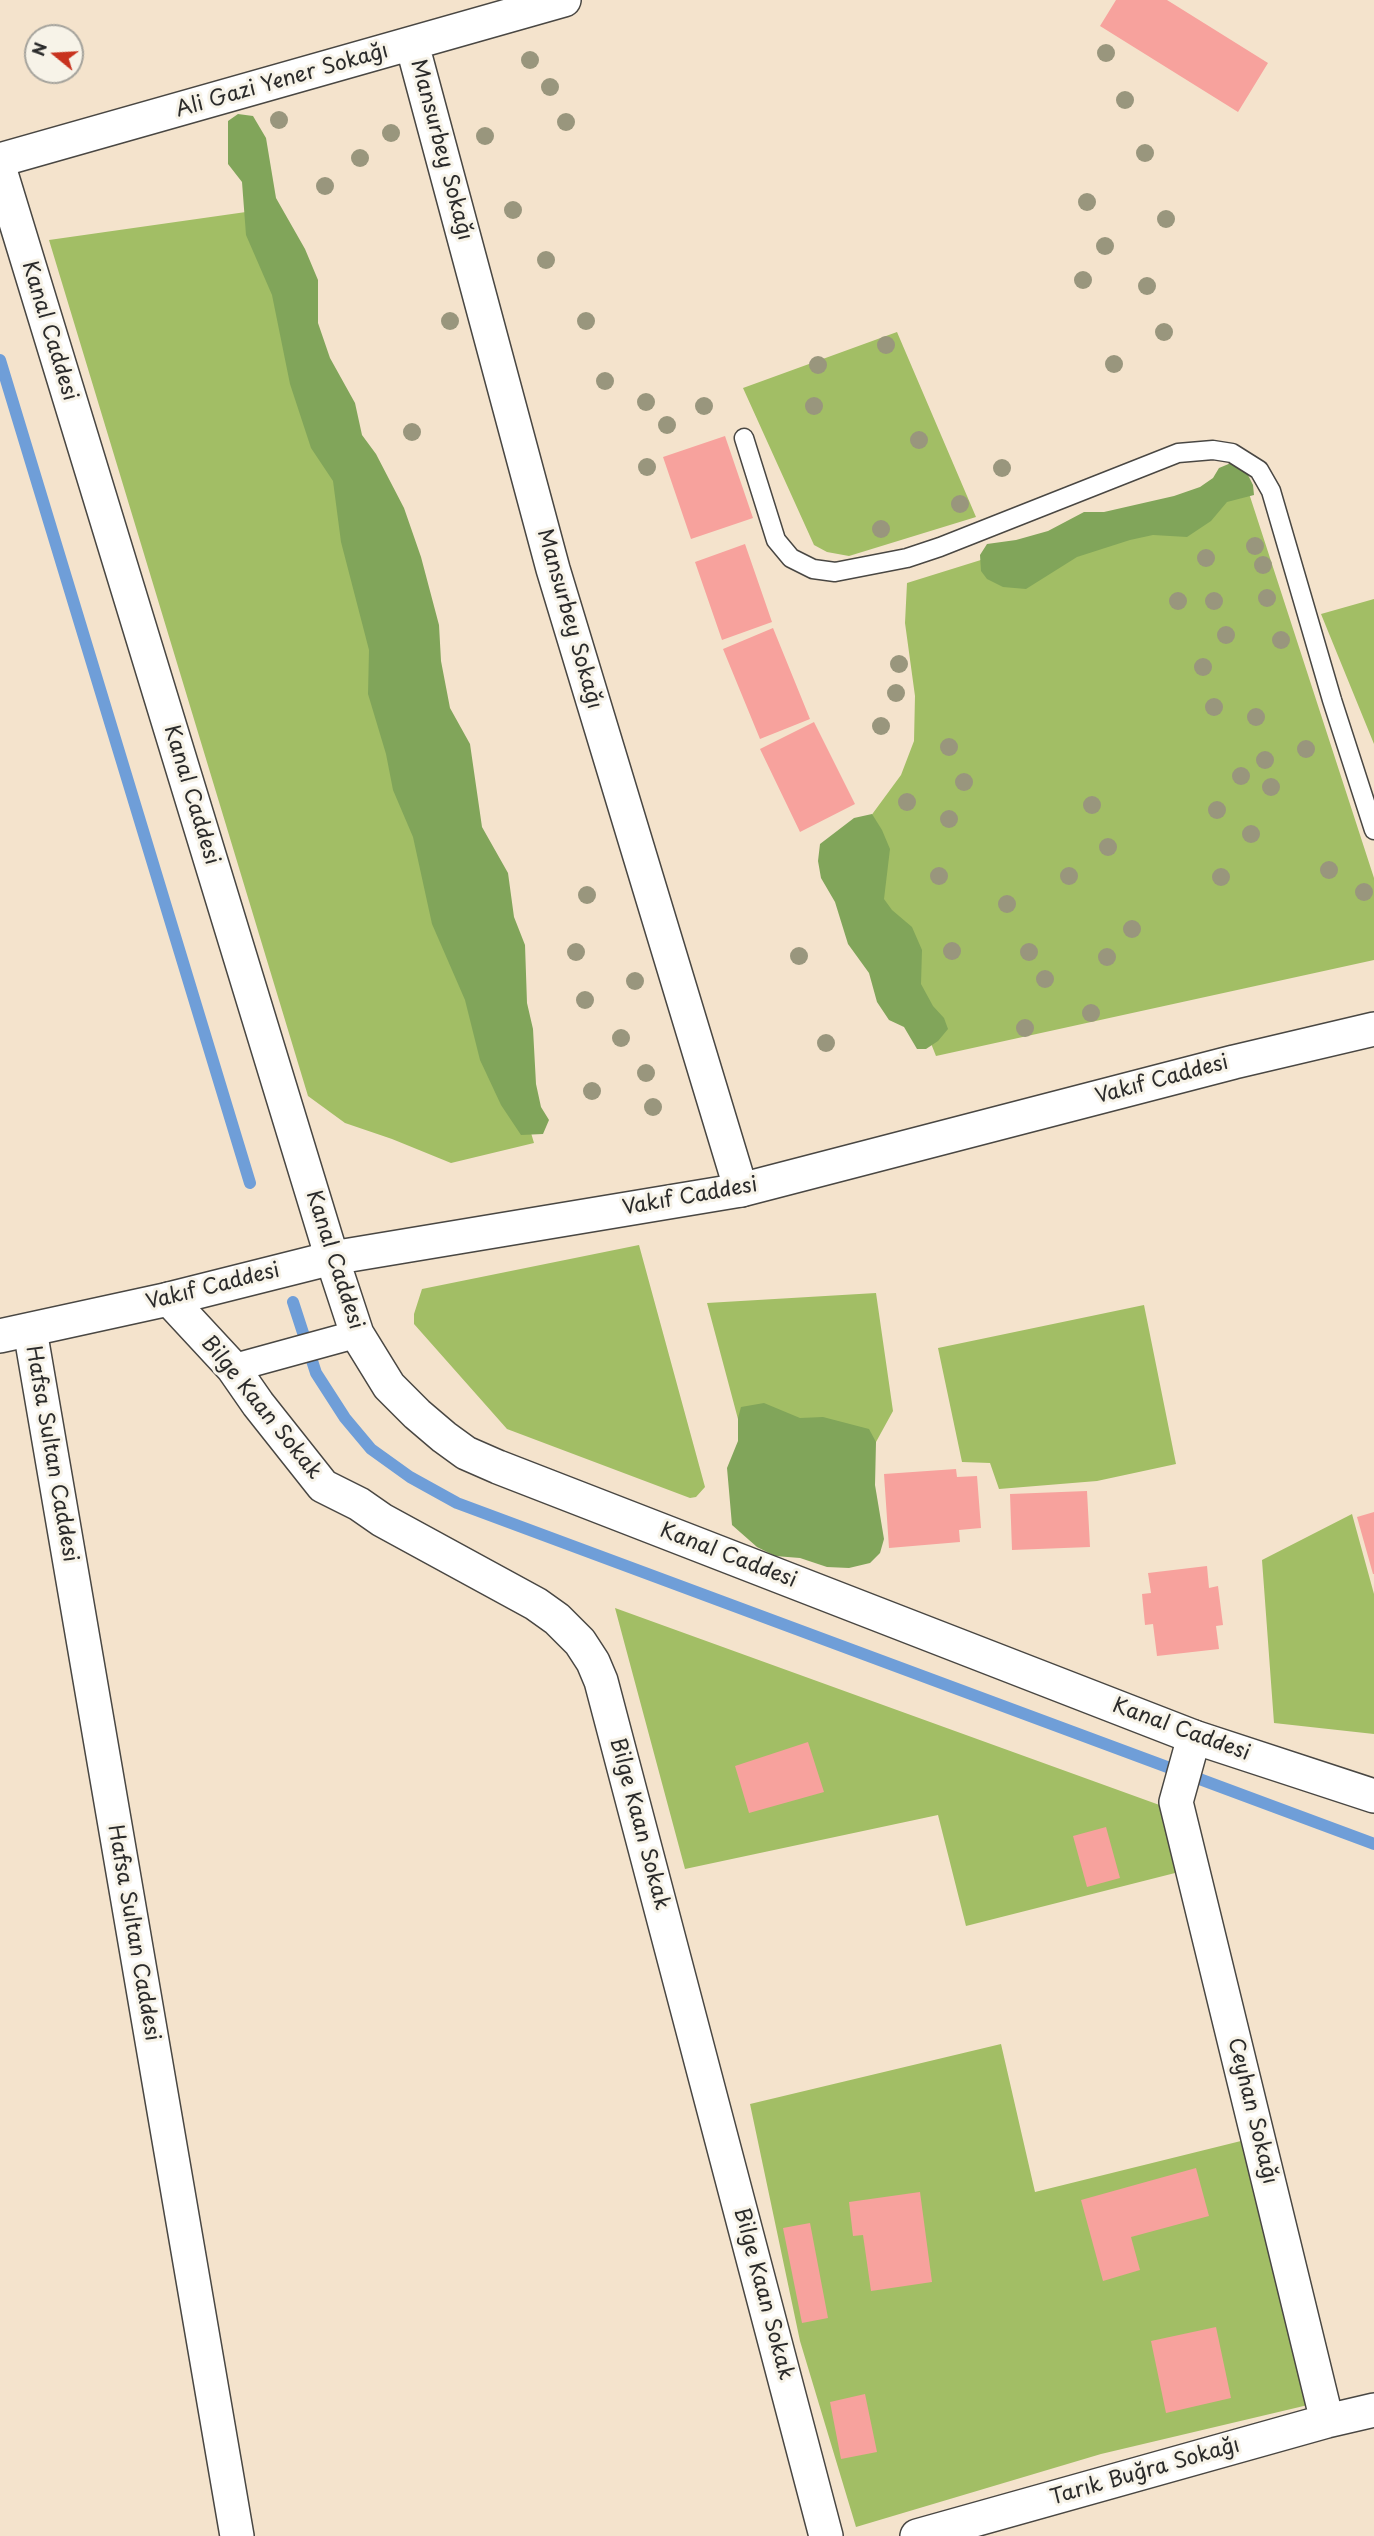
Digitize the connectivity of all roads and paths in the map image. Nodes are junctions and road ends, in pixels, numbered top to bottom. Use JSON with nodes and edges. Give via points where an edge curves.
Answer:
{"nodes":[{"id":1,"x":564,"y":0,"type":"edge"},
{"id":2,"x":412,"y":44,"type":"junction"},
{"id":3,"x":0,"y":160,"type":"edge"},
{"id":4,"x":0,"y":170,"type":"edge"},
{"id":5,"x":744,"y":438,"type":"dead end"},
{"id":6,"x":1374,"y":830,"type":"edge"},
{"id":7,"x":1374,"y":1029,"type":"edge"},
{"id":8,"x":741,"y":1190,"type":"junction"},
{"id":9,"x":332,"y":1258,"type":"junction"},
{"id":10,"x":170,"y":1299,"type":"junction"},
{"id":11,"x":15,"y":1333,"type":"edge"},
{"id":12,"x":357,"y":1335,"type":"junction"},
{"id":13,"x":233,"y":1368,"type":"junction"},
{"id":14,"x":1194,"y":1737,"type":"junction"},
{"id":15,"x":1374,"y":1796,"type":"edge"},
{"id":16,"x":1374,"y":2410,"type":"edge"},
{"id":17,"x":1327,"y":2421,"type":"junction"},
{"id":18,"x":237,"y":2536,"type":"edge"},
{"id":19,"x":826,"y":2536,"type":"edge"},
{"id":20,"x":917,"y":2536,"type":"edge"}],
"edges":[{"from":1,"to":2,"type":"street","name":"Ali Gazi Yener Sokağı"},
{"from":2,"to":3,"type":"street","name":"Ali Gazi Yener Sokağı"},
{"from":2,"to":8,"type":"street","name":"Mansurbey Sokağı","via":[[553,568]]},
{"from":4,"to":9,"type":"street","name":"Kanal Caddesi"},
{"from":5,"to":6,"type":"lane","via":[[776,540],[791,558],[813,569],[835,572],[907,558],[940,547],[1178,453],[1232,453],[1259,470],[1271,491]]},
{"from":7,"to":8,"type":"street","name":"Vakıf Caddesi"},
{"from":8,"to":9,"type":"street","name":"Vakıf Caddesi"},
{"from":9,"to":10,"type":"street","name":"Vakıf Caddesi"},
{"from":9,"to":12,"type":"street","name":"Kanal Caddesi"},
{"from":10,"to":11,"type":"street","name":"Vakıf Caddesi"},
{"from":10,"to":13,"type":"street","name":"Bilge Kaan Sokak"},
{"from":11,"to":18,"type":"street","name":"Hafsa Sultan Caddesi"},
{"from":12,"to":13,"type":"street"},
{"from":12,"to":14,"type":"street","name":"Kanal Caddesi","via":[[389,1386],[466,1453]]},
{"from":13,"to":19,"type":"street","name":"Bilge Kaan Sokak","via":[[323,1486],[536,1604],[580,1642],[593,1662]]},
{"from":14,"to":15,"type":"street","name":"Kanal Caddesi"},
{"from":14,"to":17,"type":"street","name":"Ceyhan Sokağı","via":[[1176,1802]]},
{"from":16,"to":17,"type":"street","name":"Tarık Buğra Sokağı"},
{"from":17,"to":20,"type":"street","name":"Tarık Buğra Sokağı"}]}
